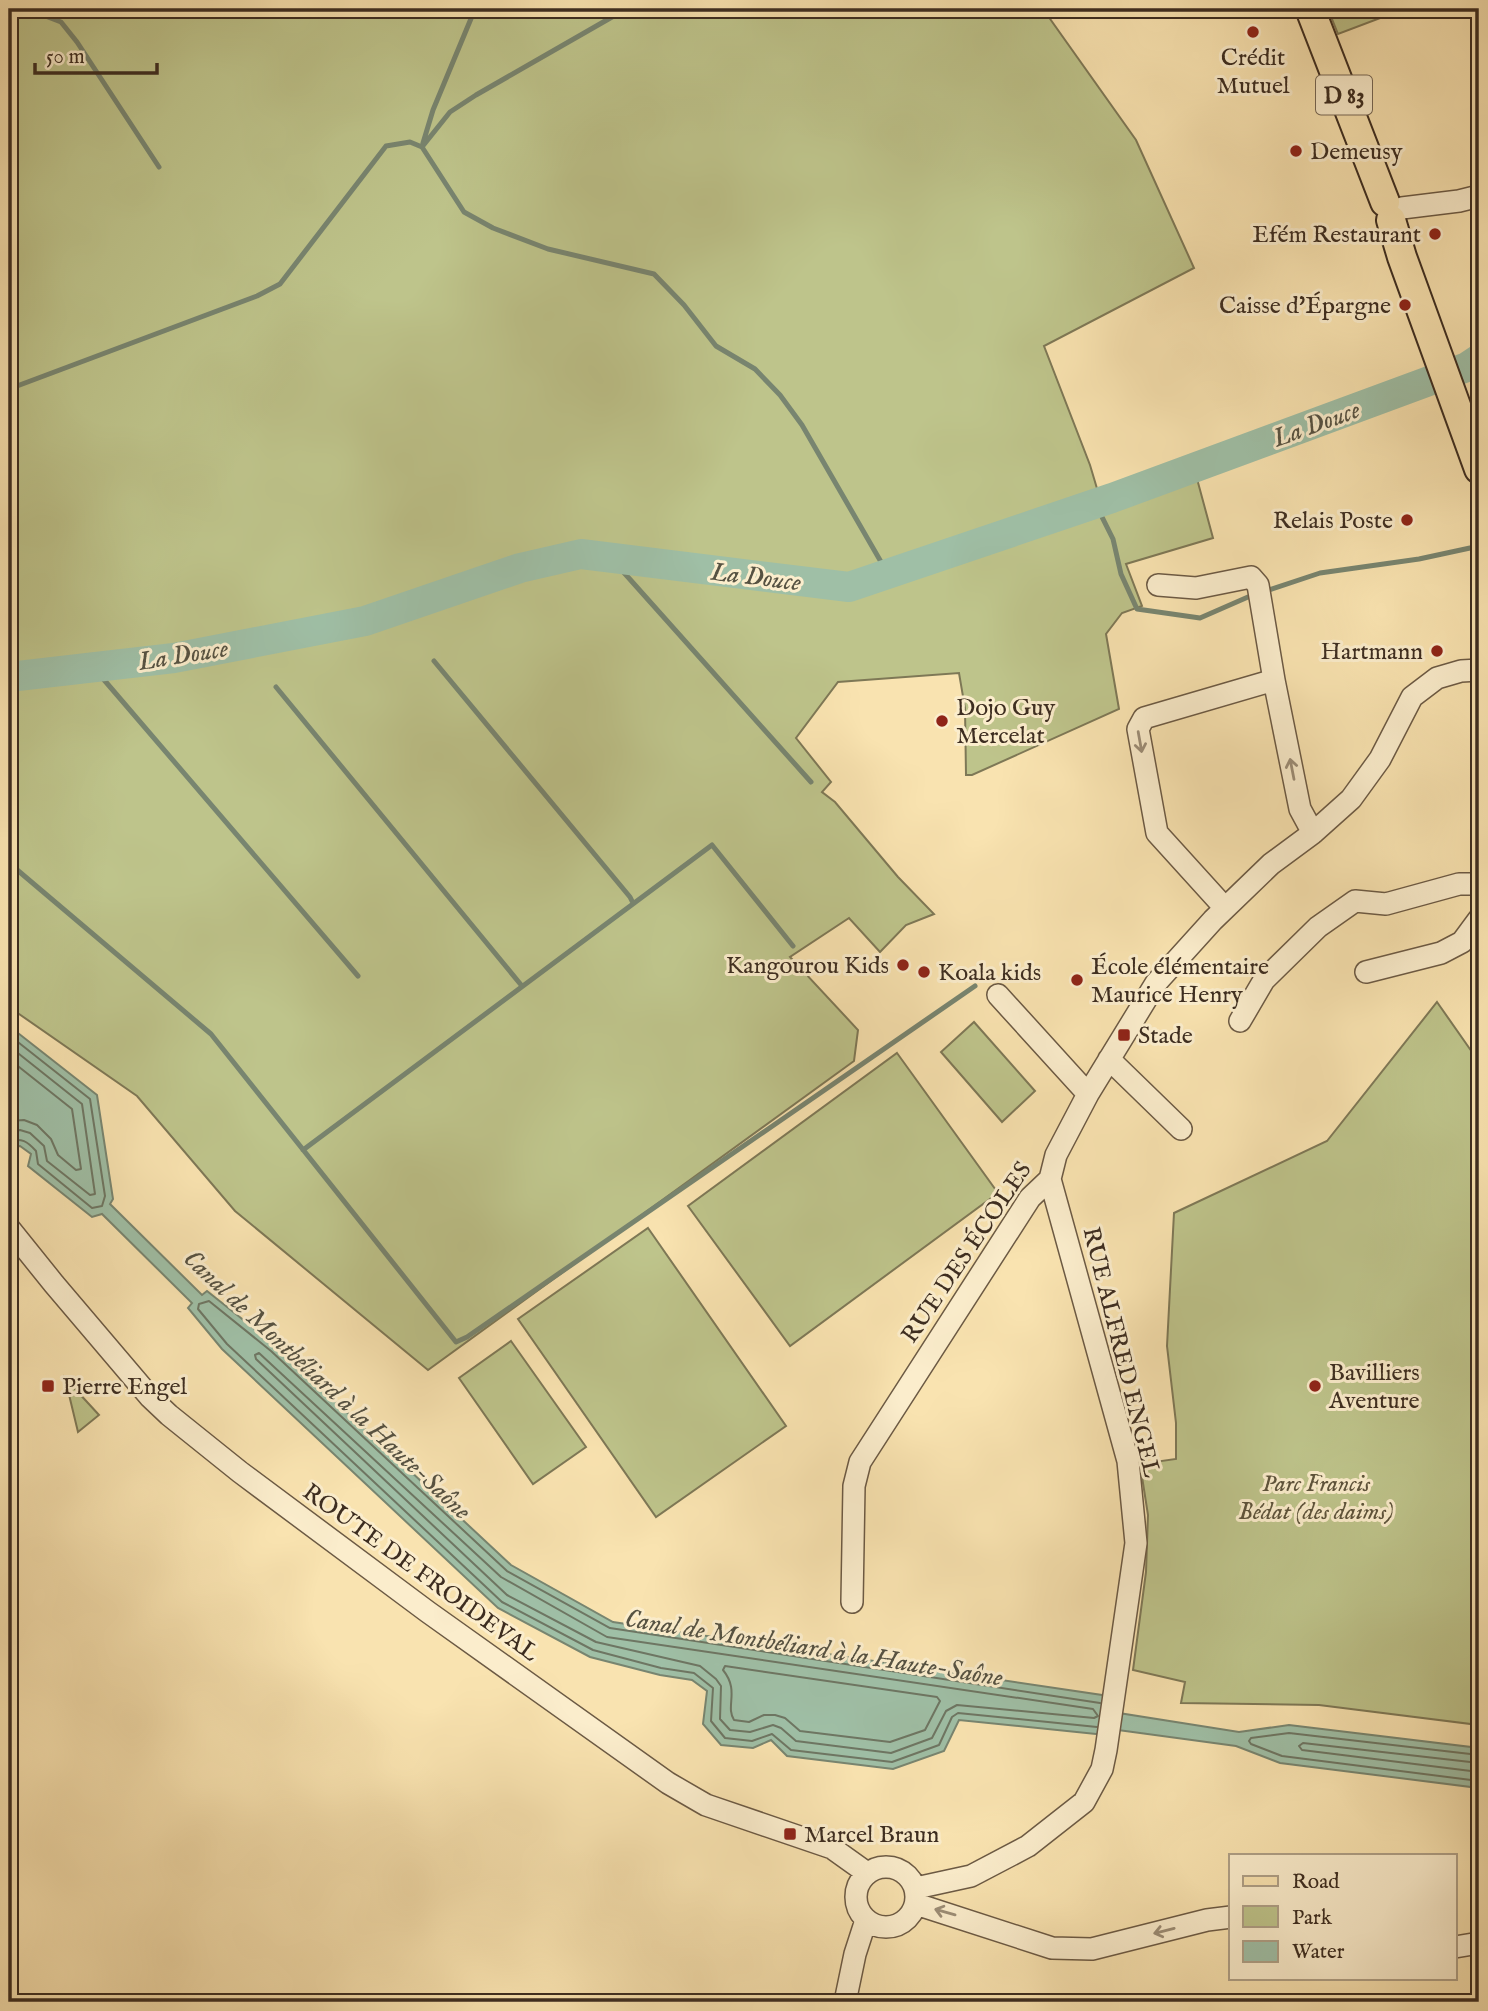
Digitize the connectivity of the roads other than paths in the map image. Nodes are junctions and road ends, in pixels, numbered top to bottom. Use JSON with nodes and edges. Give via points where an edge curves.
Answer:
{"nodes":[{"id":1,"x":1310,"y":9,"type":"edge"},
{"id":2,"x":1479,"y":196,"type":"edge"},
{"id":3,"x":1393,"y":210,"type":"junction"},
{"id":4,"x":1479,"y":469,"type":"edge"},
{"id":5,"x":1158,"y":585,"type":"dead end"},
{"id":6,"x":1479,"y":670,"type":"edge"},
{"id":7,"x":1274,"y":680,"type":"junction"},
{"id":8,"x":1313,"y":832,"type":"junction"},
{"id":9,"x":1479,"y":884,"type":"edge"},
{"id":10,"x":1225,"y":908,"type":"junction"},
{"id":11,"x":1479,"y":919,"type":"edge"},
{"id":12,"x":1366,"y":972,"type":"dead end"},
{"id":13,"x":998,"y":995,"type":"dead end"},
{"id":14,"x":1240,"y":1021,"type":"dead end"},
{"id":15,"x":1109,"y":1059,"type":"junction"},
{"id":16,"x":1088,"y":1094,"type":"junction"},
{"id":17,"x":1181,"y":1129,"type":"dead end"},
{"id":18,"x":1053,"y":1189,"type":"junction"},
{"id":19,"x":9,"y":1228,"type":"edge"},
{"id":20,"x":852,"y":1602,"type":"dead end"},
{"id":21,"x":867,"y":1873,"type":"junction"},
{"id":22,"x":916,"y":1896,"type":"junction"},
{"id":23,"x":1229,"y":1917,"type":"edge"},
{"id":24,"x":866,"y":1920,"type":"junction"},
{"id":25,"x":1479,"y":1943,"type":"edge"},
{"id":26,"x":1456,"y":1947,"type":"edge"},
{"id":27,"x":845,"y":2002,"type":"edge"}],
"edges":[{"from":1,"to":3,"type":"main road","number":"D 83"},
{"from":2,"to":3,"type":"street"},
{"from":3,"to":4,"type":"main road","number":"D 83","via":[[1402,257]]},
{"from":5,"to":7,"type":"street","via":[[1196,588],[1251,577],[1258,585]]},
{"from":6,"to":8,"type":"street","name":"RUE DES ÉCOLES","via":[[1437,678],[1412,697],[1373,770],[1351,799]]},
{"from":8,"to":7,"type":"street","one_way":true,"via":[[1300,809]]},
{"from":7,"to":10,"type":"street","one_way":true,"via":[[1144,718],[1138,729],[1157,833]]},
{"from":8,"to":10,"type":"street","name":"RUE DES ÉCOLES","via":[[1270,864]]},
{"from":9,"to":14,"type":"street","via":[[1459,884],[1387,904],[1355,901],[1318,927],[1264,980]]},
{"from":10,"to":15,"type":"street","name":"RUE DES ÉCOLES","via":[[1156,983]]},
{"from":11,"to":12,"type":"street","via":[[1462,942],[1441,953]]},
{"from":13,"to":16,"type":"street"},
{"from":15,"to":16,"type":"street","name":"RUE DES ÉCOLES"},
{"from":15,"to":17,"type":"street"},
{"from":16,"to":18,"type":"street","name":"RUE DES ÉCOLES","via":[[1056,1155]]},
{"from":18,"to":20,"type":"street","name":"RUE DES ÉCOLES","via":[[1030,1198],[860,1462],[855,1486]]},
{"from":18,"to":22,"type":"street","name":"RUE ALFRED ENGEL","via":[[1128,1461],[1136,1543],[1102,1769],[1084,1802],[1028,1846],[971,1877]]},
{"from":19,"to":21,"type":"street","name":"ROUTE DE FROIDEVAL","via":[[150,1397],[240,1472],[668,1783],[706,1805],[832,1848]]},
{"from":21,"to":22,"type":"street","via":[[885,1866],[904,1872]]},
{"from":21,"to":24,"type":"street","via":[[856,1891]]},
{"from":23,"to":22,"type":"street","one_way":true,"via":[[1092,1949],[1052,1948]]},
{"from":22,"to":24,"type":"street","via":[[905,1921],[895,1926]]},
{"from":24,"to":27,"type":"street"},
{"from":25,"to":26,"type":"street"}]}
